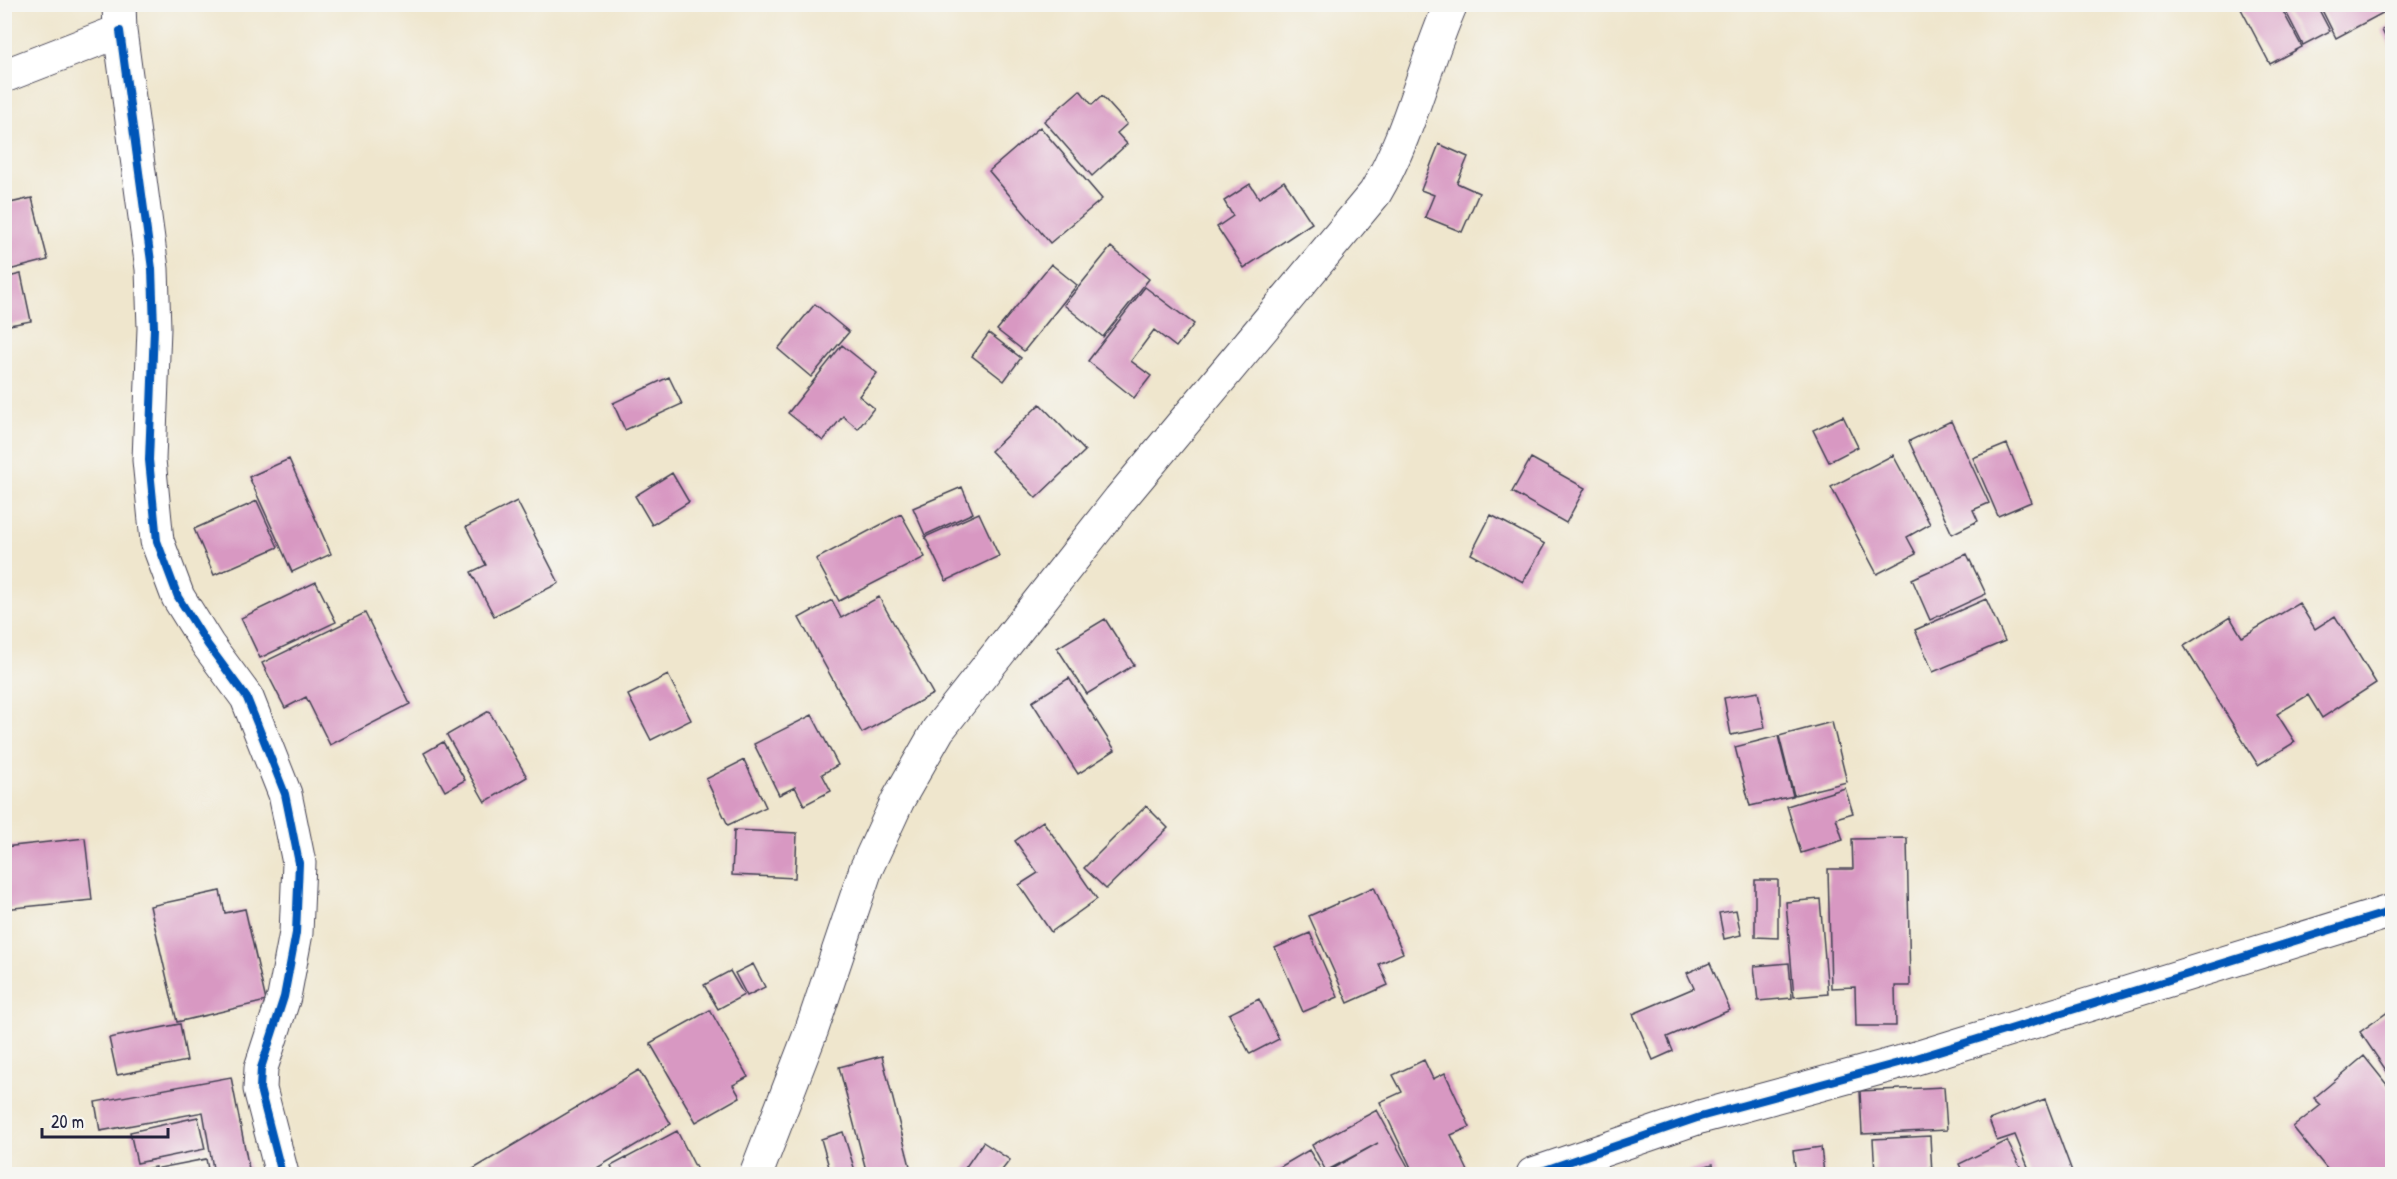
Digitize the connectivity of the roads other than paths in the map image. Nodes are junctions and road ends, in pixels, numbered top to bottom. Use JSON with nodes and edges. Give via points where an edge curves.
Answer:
{"nodes":[{"id":1,"x":1451,"y":4,"type":"edge"},
{"id":2,"x":119,"y":18,"type":"edge"},
{"id":3,"x":4,"y":76,"type":"edge"},
{"id":4,"x":2392,"y":911,"type":"edge"},
{"id":5,"x":282,"y":1174,"type":"edge"},
{"id":6,"x":756,"y":1174,"type":"edge"},
{"id":7,"x":1533,"y":1174,"type":"edge"}],
"edges":[{"from":1,"to":6,"type":"street","via":[[1393,164],[1375,193],[1120,499],[938,730],[898,800],[866,869],[812,1029]]},
{"from":2,"to":3,"type":"street"},
{"from":2,"to":5,"type":"street","via":[[152,269],[154,328],[148,460],[157,541],[178,597],[247,698],[285,794],[299,863],[296,933],[284,997],[261,1068],[260,1089]]},
{"from":4,"to":7,"type":"street","via":[[1913,1059],[1700,1117]]}]}
